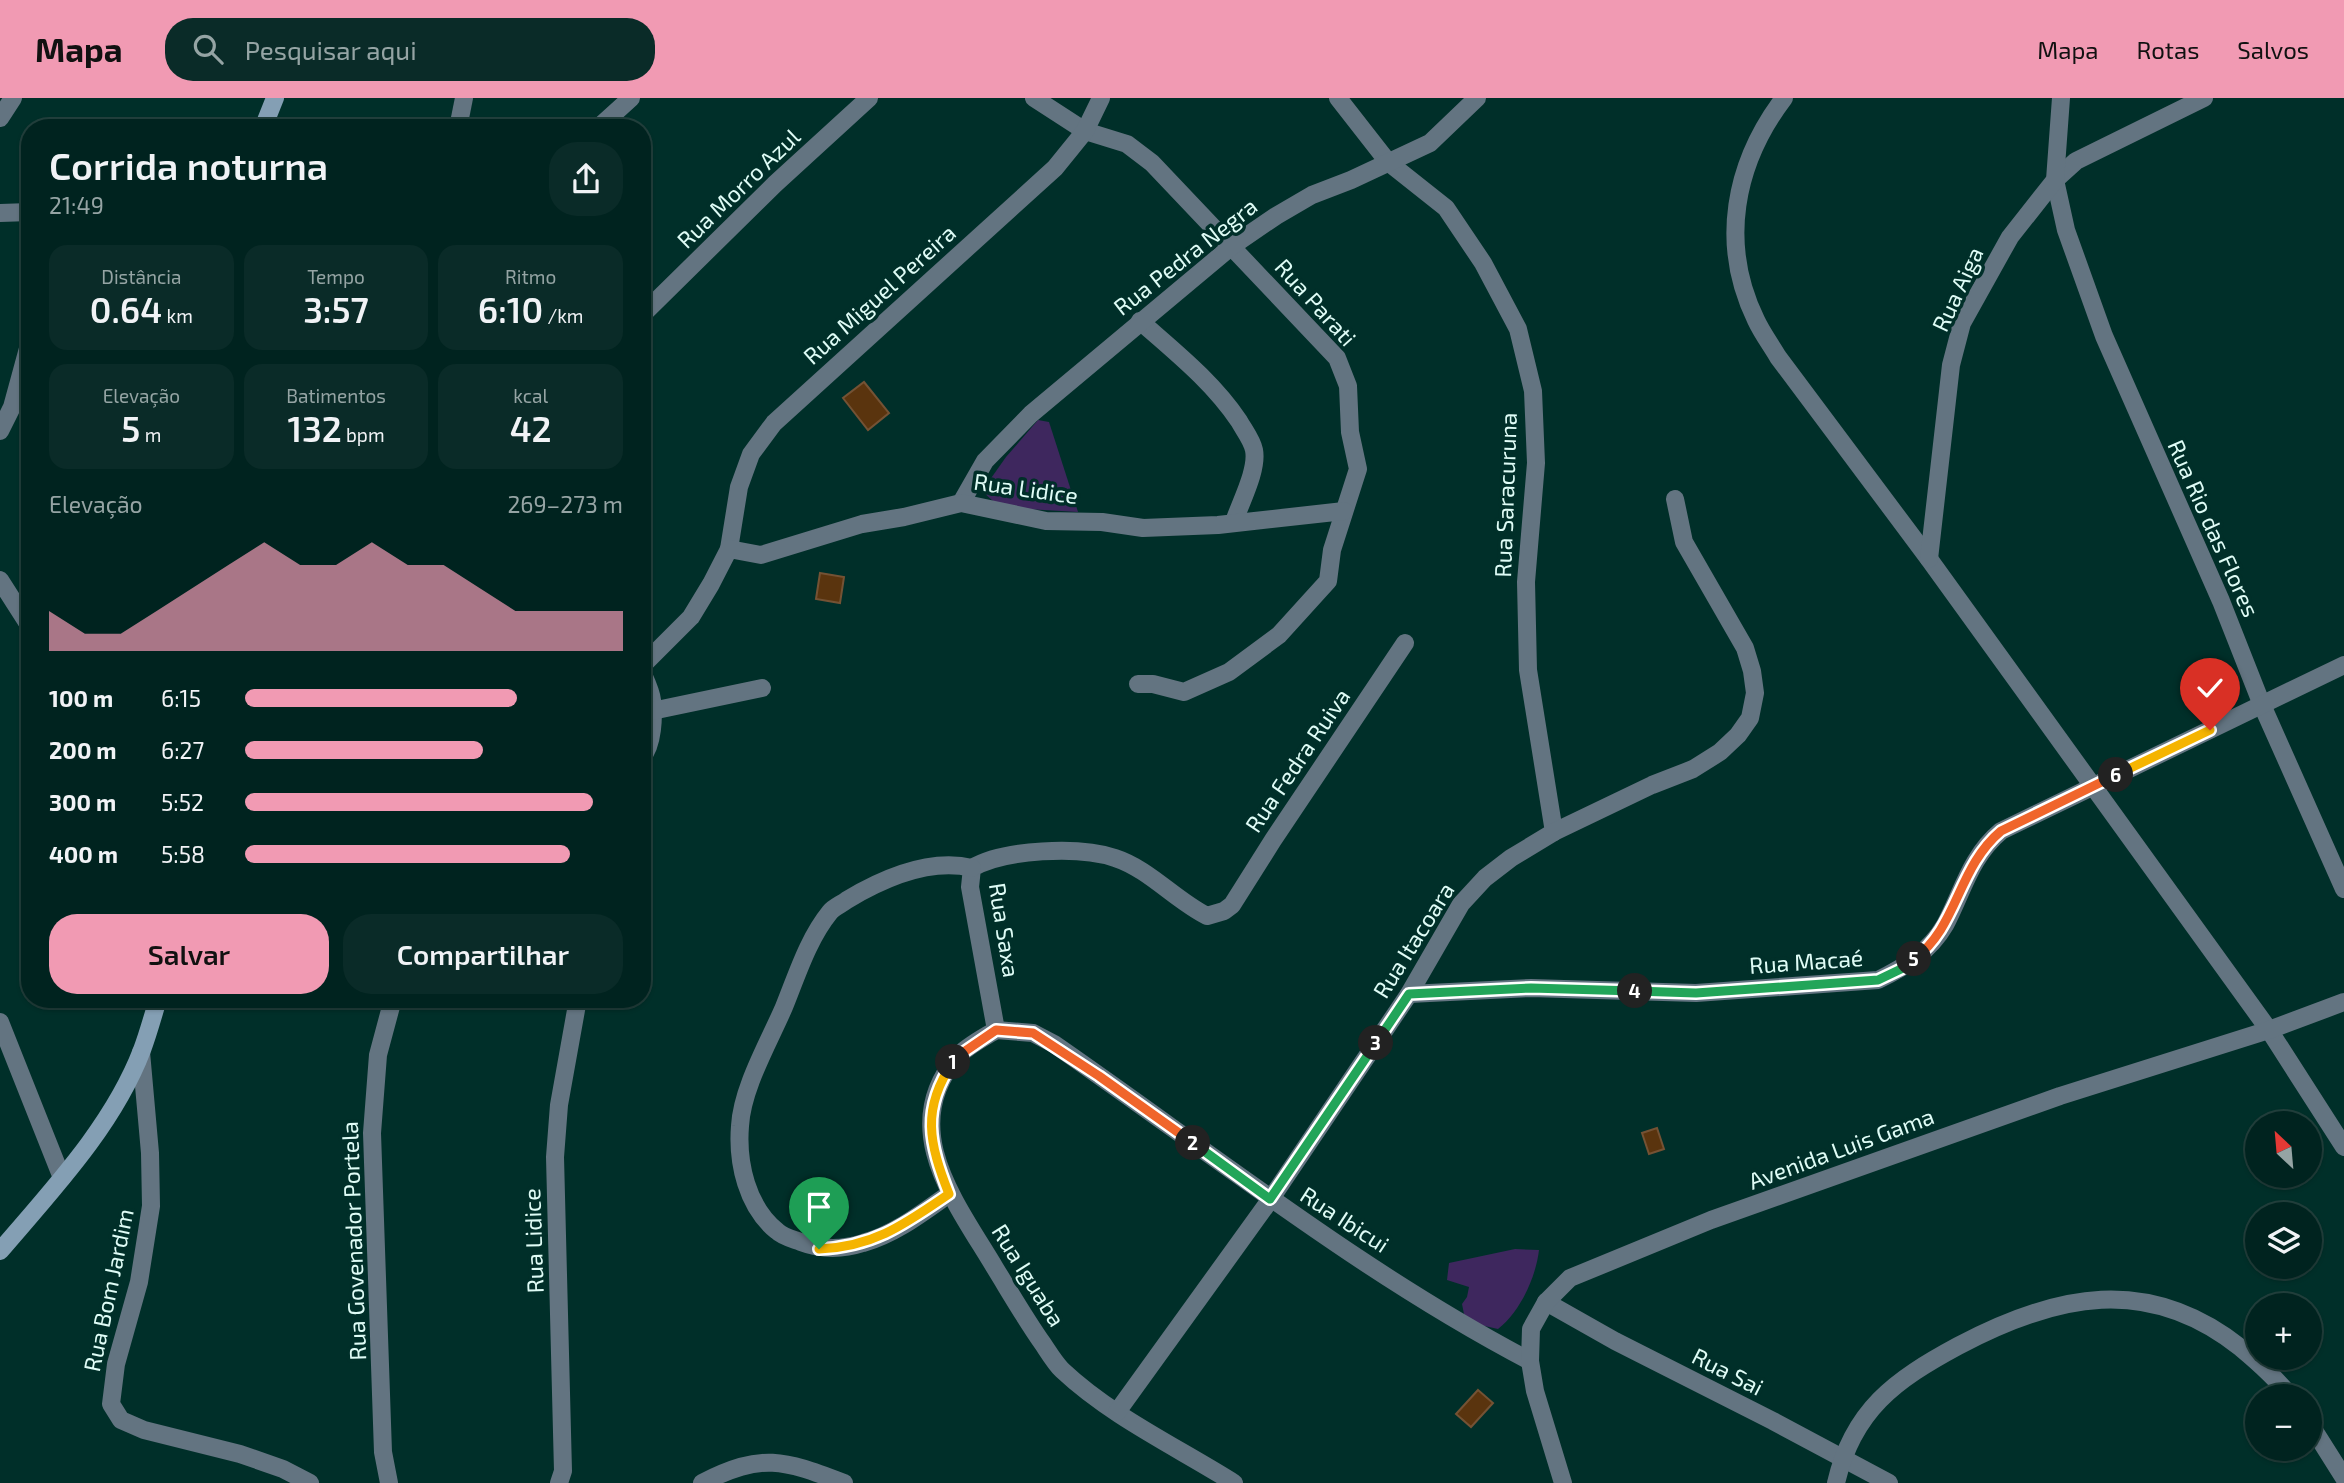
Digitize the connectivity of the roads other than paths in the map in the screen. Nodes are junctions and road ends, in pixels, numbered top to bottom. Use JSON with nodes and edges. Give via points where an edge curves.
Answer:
{"nodes":[{"id":1,"x":13,"y":98,"type":"edge"},
{"id":2,"x":275,"y":98,"type":"edge"},
{"id":3,"x":464,"y":98,"type":"edge"},
{"id":4,"x":631,"y":98,"type":"edge"},
{"id":5,"x":869,"y":98,"type":"edge"},
{"id":6,"x":1034,"y":98,"type":"edge"},
{"id":7,"x":1101,"y":98,"type":"edge"},
{"id":8,"x":1338,"y":98,"type":"edge"},
{"id":9,"x":1477,"y":98,"type":"edge"},
{"id":10,"x":1784,"y":98,"type":"edge"},
{"id":11,"x":2061,"y":98,"type":"edge"},
{"id":12,"x":2204,"y":98,"type":"edge"},
{"id":13,"x":0,"y":118,"type":"edge"},
{"id":14,"x":266,"y":119,"type":"edge"},
{"id":15,"x":460,"y":119,"type":"edge"},
{"id":16,"x":608,"y":119,"type":"edge"},
{"id":17,"x":1086,"y":131,"type":"junction"},
{"id":18,"x":1388,"y":162,"type":"junction"},
{"id":19,"x":2055,"y":180,"type":"junction"},
{"id":20,"x":21,"y":212,"type":"edge"},
{"id":21,"x":0,"y":213,"type":"edge"},
{"id":22,"x":1232,"y":246,"type":"junction"},
{"id":23,"x":651,"y":305,"type":"edge"},
{"id":24,"x":1140,"y":321,"type":"junction"},
{"id":25,"x":21,"y":374,"type":"edge"},
{"id":26,"x":0,"y":431,"type":"edge"},
{"id":27,"x":1675,"y":499,"type":"dead end"},
{"id":28,"x":961,"y":503,"type":"junction"},
{"id":29,"x":1344,"y":511,"type":"junction"},
{"id":30,"x":1234,"y":522,"type":"junction"},
{"id":31,"x":729,"y":549,"type":"junction"},
{"id":32,"x":1928,"y":559,"type":"junction"},
{"id":33,"x":0,"y":580,"type":"edge"},
{"id":34,"x":21,"y":613,"type":"edge"},
{"id":35,"x":1405,"y":643,"type":"dead end"},
{"id":36,"x":651,"y":657,"type":"edge"},
{"id":37,"x":2344,"y":665,"type":"edge"},
{"id":38,"x":1138,"y":684,"type":"dead end"},
{"id":39,"x":762,"y":688,"type":"dead end"},
{"id":40,"x":651,"y":694,"type":"edge"},
{"id":41,"x":2262,"y":705,"type":"junction"},
{"id":42,"x":652,"y":711,"type":"junction"},
{"id":43,"x":651,"y":719,"type":"edge"},
{"id":44,"x":2093,"y":787,"type":"junction"},
{"id":45,"x":1554,"y":832,"type":"junction"},
{"id":46,"x":972,"y":868,"type":"junction"},
{"id":47,"x":2344,"y":889,"type":"edge"},
{"id":48,"x":1232,"y":905,"type":"joint"},
{"id":49,"x":1409,"y":994,"type":"junction"},
{"id":50,"x":2344,"y":1002,"type":"edge"},
{"id":51,"x":155,"y":1008,"type":"edge"},
{"id":52,"x":391,"y":1008,"type":"edge"},
{"id":53,"x":576,"y":1008,"type":"edge"},
{"id":54,"x":0,"y":1022,"type":"edge"},
{"id":55,"x":996,"y":1030,"type":"junction"},
{"id":56,"x":2269,"y":1030,"type":"junction"},
{"id":57,"x":141,"y":1052,"type":"junction"},
{"id":58,"x":2344,"y":1147,"type":"edge"},
{"id":59,"x":62,"y":1178,"type":"junction"},
{"id":60,"x":949,"y":1194,"type":"junction"},
{"id":61,"x":1270,"y":1199,"type":"junction"},
{"id":62,"x":0,"y":1251,"type":"edge"},
{"id":63,"x":1546,"y":1302,"type":"junction"},
{"id":64,"x":1530,"y":1361,"type":"junction"},
{"id":65,"x":2279,"y":1384,"type":"edge"},
{"id":66,"x":1117,"y":1412,"type":"junction"},
{"id":67,"x":2322,"y":1443,"type":"edge"},
{"id":68,"x":1842,"y":1459,"type":"junction"},
{"id":69,"x":2344,"y":1478,"type":"edge"},
{"id":70,"x":310,"y":1483,"type":"edge"},
{"id":71,"x":389,"y":1483,"type":"edge"},
{"id":72,"x":559,"y":1483,"type":"edge"},
{"id":73,"x":702,"y":1483,"type":"edge"},
{"id":74,"x":844,"y":1483,"type":"edge"},
{"id":75,"x":1234,"y":1483,"type":"edge"},
{"id":76,"x":1563,"y":1483,"type":"edge"},
{"id":77,"x":1836,"y":1483,"type":"edge"},
{"id":78,"x":1889,"y":1483,"type":"edge"}],
"edges":[{"from":1,"to":13,"type":"street"},
{"from":2,"to":14,"type":"main road"},
{"from":3,"to":15,"type":"street"},
{"from":4,"to":16,"type":"street"},
{"from":5,"to":23,"type":"street","name":"Rua Morro Azul"},
{"from":6,"to":17,"type":"street","name":"Rua Parati"},
{"from":7,"to":17,"type":"street","name":"Rua Miguel Pereira"},
{"from":8,"to":18,"type":"street","name":"Rua Saracuruna"},
{"from":9,"to":18,"type":"street","name":"Rua Pedra Negra","via":[[1430,143]]},
{"from":10,"to":32,"type":"street","via":[[1755,142],[1741,180],[1735,216],[1743,289],[1756,322],[1778,357]]},
{"from":11,"to":19,"type":"street"},
{"from":12,"to":19,"type":"street","name":"Rua Aiga","via":[[2076,160]]},
{"from":17,"to":22,"type":"street","name":"Rua Parati","via":[[1138,152]]},
{"from":17,"to":31,"type":"street","name":"Rua Miguel Pereira","via":[[1055,168],[774,423],[751,454],[739,487]]},
{"from":18,"to":22,"type":"street","name":"Rua Pedra Negra","via":[[1312,195]]},
{"from":18,"to":45,"type":"street","name":"Rua Saracuruna","via":[[1446,208],[1505,302],[1527,365],[1533,391],[1536,463],[1526,582],[1527,658]]},
{"from":19,"to":32,"type":"street","name":"Rua Aiga","via":[[2010,237],[1962,323],[1951,365]]},
{"from":19,"to":41,"type":"street","name":"Rua Rio das Flores","via":[[2066,230],[2099,324]]},
{"from":20,"to":21,"type":"street"},
{"from":22,"to":24,"type":"street","name":"Rua Pedra Negra"},
{"from":22,"to":29,"type":"street","name":"Rua Parati","via":[[1337,358],[1349,386],[1350,432],[1358,469]]},
{"from":24,"to":28,"type":"street","name":"Rua Pedra Negra","via":[[1031,414],[985,461]]},
{"from":24,"to":30,"type":"street","via":[[1210,384],[1247,433],[1254,451],[1250,480]]},
{"from":25,"to":26,"type":"street"},
{"from":27,"to":45,"type":"street","name":"Rua Itacoara","via":[[1684,542],[1745,648],[1755,693],[1750,718],[1720,752],[1693,769]]},
{"from":28,"to":30,"type":"street","name":"Rua Lidice","via":[[1046,521],[1143,528]]},
{"from":28,"to":31,"type":"street","name":"Rua Lidice","via":[[862,524],[761,555]]},
{"from":29,"to":30,"type":"street","name":"Rua Lidice"},
{"from":29,"to":38,"type":"street","name":"Rua Parati","via":[[1328,581],[1279,635],[1230,672],[1196,688],[1184,692]]},
{"from":31,"to":36,"type":"street","via":[[691,617]]},
{"from":32,"to":44,"type":"street"},
{"from":33,"to":34,"type":"street"},
{"from":35,"to":48,"type":"street","name":"Rua Fedra Ruiva"},
{"from":37,"to":41,"type":"street","name":"Rua Macaé"},
{"from":39,"to":42,"type":"street"},
{"from":40,"to":42,"type":"street"},
{"from":41,"to":44,"type":"street","name":"Rua Macaé"},
{"from":41,"to":47,"type":"street","name":"Rua Rio das Flores"},
{"from":42,"to":43,"type":"street"},
{"from":44,"to":49,"type":"street","name":"Rua Macaé","via":[[2001,831],[1965,877],[1944,927],[1923,953],[1878,980],[1696,993],[1531,988]]},
{"from":44,"to":56,"type":"street"},
{"from":45,"to":49,"type":"street","name":"Rua Itacoara","via":[[1485,878],[1461,904]]},
{"from":46,"to":48,"type":"street","name":"Rua Saxa","via":[[1017,853],[1099,855],[1133,867],[1207,916]]},
{"from":46,"to":55,"type":"street","name":"Rua Saxa","via":[[970,887]]},
{"from":46,"to":60,"type":"street","via":[[917,870],[874,884],[831,911],[807,950],[747,1093],[740,1124],[740,1161],[763,1218],[779,1233],[819,1249],[880,1237]]},
{"from":49,"to":61,"type":"street","name":"Rua Itacoara"},
{"from":50,"to":56,"type":"street","name":"Avenida Luis Gama"},
{"from":51,"to":57,"type":"main road"},
{"from":52,"to":71,"type":"street","name":"Rua Govenador Portela","via":[[378,1055],[372,1133],[383,1452]]},
{"from":53,"to":72,"type":"street","name":"Rua Lidice","via":[[555,1157],[563,1471]]},
{"from":54,"to":59,"type":"street"},
{"from":55,"to":60,"type":"street","name":"Rua Iguaba","via":[[958,1056],[932,1104],[930,1134]]},
{"from":55,"to":61,"type":"street","name":"Rua Ibicui","via":[[1033,1033],[1054,1044]]},
{"from":56,"to":58,"type":"street"},
{"from":56,"to":63,"type":"street","name":"Avenida Luis Gama","via":[[2060,1096],[1711,1220],[1570,1278]]},
{"from":57,"to":59,"type":"main road","via":[[100,1127]]},
{"from":57,"to":70,"type":"street","name":"Rua Bom Jardim","via":[[151,1206],[111,1404],[121,1420],[144,1430],[240,1454]]},
{"from":59,"to":62,"type":"main road"},
{"from":60,"to":66,"type":"street","name":"Rua Iguaba","via":[[1060,1368]]},
{"from":61,"to":64,"type":"street","name":"Rua Ibicui","via":[[1476,1333]]},
{"from":61,"to":66,"type":"street","name":"Rua Itacoara"},
{"from":63,"to":64,"type":"street","name":"Avenida Luis Gama","via":[[1531,1329]]},
{"from":63,"to":68,"type":"street","name":"Rua Sai"},
{"from":64,"to":76,"type":"street","name":"Avenida Luis Gama"},
{"from":65,"to":68,"type":"street","via":[[2208,1324],[2153,1303],[2085,1300],[2020,1316],[1915,1370],[1869,1409]]},
{"from":66,"to":75,"type":"street","name":"Rua Iguaba"},
{"from":67,"to":69,"type":"street"},
{"from":68,"to":77,"type":"street"},
{"from":68,"to":78,"type":"street","name":"Rua Sai"},
{"from":73,"to":74,"type":"street","via":[[763,1461],[789,1464]]}]}
